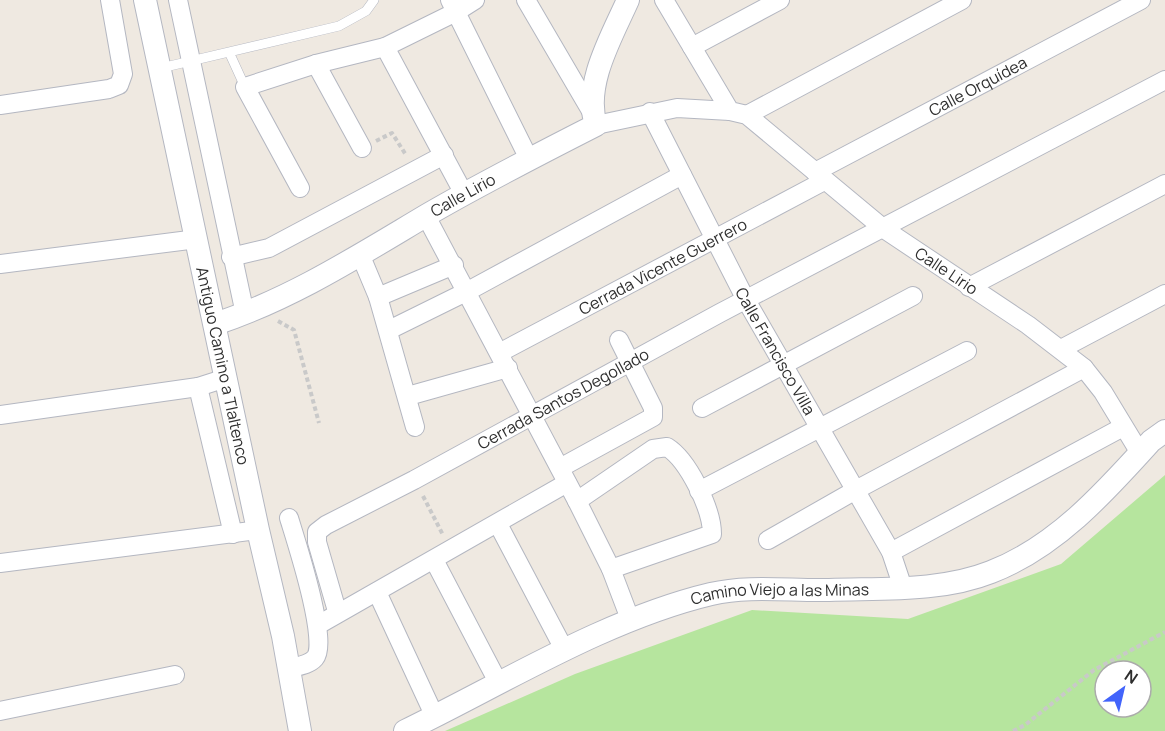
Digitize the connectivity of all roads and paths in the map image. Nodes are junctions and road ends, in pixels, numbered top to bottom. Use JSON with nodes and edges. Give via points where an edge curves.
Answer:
{"nodes":[{"id":1,"x":110,"y":0,"type":"edge"},
{"id":2,"x":145,"y":0,"type":"edge"},
{"id":3,"x":178,"y":0,"type":"edge"},
{"id":4,"x":374,"y":0,"type":"edge"},
{"id":5,"x":475,"y":0,"type":"edge"},
{"id":6,"x":525,"y":0,"type":"edge"},
{"id":7,"x":628,"y":0,"type":"edge"},
{"id":8,"x":664,"y":0,"type":"edge"},
{"id":9,"x":780,"y":0,"type":"edge"},
{"id":10,"x":962,"y":0,"type":"edge"},
{"id":11,"x":1141,"y":0,"type":"edge"},
{"id":12,"x":453,"y":6,"type":"edge"},
{"id":13,"x":385,"y":47,"type":"junction"},
{"id":14,"x":692,"y":47,"type":"junction"},
{"id":15,"x":229,"y":52,"type":"junction"},
{"id":16,"x":192,"y":59,"type":"junction"},
{"id":17,"x":316,"y":64,"type":"junction"},
{"id":18,"x":161,"y":68,"type":"junction"},
{"id":19,"x":1165,"y":80,"type":"edge"},
{"id":20,"x":245,"y":87,"type":"junction"},
{"id":21,"x":0,"y":105,"type":"edge"},
{"id":22,"x":650,"y":112,"type":"junction"},
{"id":23,"x":738,"y":113,"type":"junction"},
{"id":24,"x":594,"y":118,"type":"junction"},
{"id":25,"x":362,"y":148,"type":"joint"},
{"id":26,"x":444,"y":155,"type":"junction"},
{"id":27,"x":529,"y":159,"type":"junction"},
{"id":28,"x":416,"y":169,"type":"junction"},
{"id":29,"x":682,"y":175,"type":"junction"},
{"id":30,"x":819,"y":177,"type":"junction"},
{"id":31,"x":1165,"y":184,"type":"edge"},
{"id":32,"x":300,"y":188,"type":"dead end"},
{"id":33,"x":464,"y":194,"type":"junction"},
{"id":34,"x":426,"y":216,"type":"junction"},
{"id":35,"x":884,"y":230,"type":"junction"},
{"id":36,"x":713,"y":238,"type":"junction"},
{"id":37,"x":197,"y":239,"type":"junction"},
{"id":38,"x":360,"y":254,"type":"junction"},
{"id":39,"x":231,"y":257,"type":"junction"},
{"id":40,"x":0,"y":264,"type":"edge"},
{"id":41,"x":454,"y":265,"type":"junction"},
{"id":42,"x":969,"y":287,"type":"junction"},
{"id":43,"x":468,"y":291,"type":"junction"},
{"id":44,"x":1165,"y":294,"type":"edge"},
{"id":45,"x":913,"y":296,"type":"dead end"},
{"id":46,"x":378,"y":297,"type":"junction"},
{"id":47,"x":746,"y":300,"type":"junction"},
{"id":48,"x":245,"y":314,"type":"junction"},
{"id":49,"x":215,"y":324,"type":"junction"},
{"id":50,"x":389,"y":330,"type":"junction"},
{"id":51,"x":619,"y":340,"type":"dead end"},
{"id":52,"x":1061,"y":349,"type":"junction"},
{"id":53,"x":967,"y":351,"type":"dead end"},
{"id":54,"x":504,"y":360,"type":"junction"},
{"id":55,"x":632,"y":361,"type":"junction"},
{"id":56,"x":785,"y":365,"type":"junction"},
{"id":57,"x":1084,"y":368,"type":"junction"},
{"id":58,"x":226,"y":378,"type":"junction"},
{"id":59,"x":198,"y":387,"type":"junction"},
{"id":60,"x":408,"y":396,"type":"junction"},
{"id":61,"x":702,"y":408,"type":"dead end"},
{"id":62,"x":0,"y":415,"type":"edge"},
{"id":63,"x":532,"y":415,"type":"junction"},
{"id":64,"x":319,"y":423,"type":"dead end"},
{"id":65,"x":415,"y":427,"type":"dead end"},
{"id":66,"x":1123,"y":427,"type":"junction"},
{"id":67,"x":821,"y":428,"type":"junction"},
{"id":68,"x":1165,"y":431,"type":"edge"},
{"id":69,"x":1140,"y":453,"type":"junction"},
{"id":70,"x":563,"y":476,"type":"junction"},
{"id":71,"x":414,"y":480,"type":"junction"},
{"id":72,"x":699,"y":491,"type":"junction"},
{"id":73,"x":854,"y":491,"type":"junction"},
{"id":74,"x":577,"y":501,"type":"junction"},
{"id":75,"x":289,"y":518,"type":"dead end"},
{"id":76,"x":498,"y":524,"type":"junction"},
{"id":77,"x":258,"y":530,"type":"junction"},
{"id":78,"x":233,"y":534,"type":"junction"},
{"id":79,"x":768,"y":540,"type":"dead end"},
{"id":80,"x":451,"y":551,"type":"junction"},
{"id":81,"x":891,"y":552,"type":"junction"},
{"id":82,"x":434,"y":560,"type":"junction"},
{"id":83,"x":0,"y":563,"type":"edge"},
{"id":84,"x":611,"y":569,"type":"junction"},
{"id":85,"x":903,"y":588,"type":"junction"},
{"id":86,"x":377,"y":592,"type":"junction"},
{"id":87,"x":337,"y":611,"type":"junction"},
{"id":88,"x":630,"y":619,"type":"junction"},
{"id":89,"x":318,"y":625,"type":"junction"},
{"id":90,"x":1165,"y":632,"type":"edge"},
{"id":91,"x":565,"y":651,"type":"junction"},
{"id":92,"x":290,"y":668,"type":"junction"},
{"id":93,"x":175,"y":675,"type":"dead end"},
{"id":94,"x":499,"y":684,"type":"junction"},
{"id":95,"x":0,"y":711,"type":"edge"},
{"id":96,"x":435,"y":717,"type":"junction"},
{"id":97,"x":300,"y":731,"type":"edge"},
{"id":98,"x":405,"y":731,"type":"edge"},
{"id":99,"x":1013,"y":731,"type":"edge"}],
"edges":[{"from":1,"to":21,"type":"street","via":[[123,75],[119,85]]},
{"from":2,"to":18,"type":"street","name":"Antiguo Camino a Tlaltenco"},
{"from":3,"to":16,"type":"street"},
{"from":4,"to":15,"type":"lane","via":[[366,11],[339,26]]},
{"from":5,"to":12,"type":"street"},
{"from":6,"to":24,"type":"street"},
{"from":7,"to":24,"type":"street","via":[[599,71],[593,92]]},
{"from":8,"to":14,"type":"street","name":"Calle Lirio"},
{"from":9,"to":14,"type":"street"},
{"from":10,"to":23,"type":"street"},
{"from":11,"to":30,"type":"street","name":"Calle Orquídea"},
{"from":12,"to":13,"type":"street"},
{"from":12,"to":27,"type":"street"},
{"from":13,"to":17,"type":"street"},
{"from":13,"to":26,"type":"street"},
{"from":14,"to":23,"type":"street","name":"Calle Lirio"},
{"from":15,"to":16,"type":"lane"},
{"from":15,"to":20,"type":"lane"},
{"from":16,"to":18,"type":"lane"},
{"from":16,"to":39,"type":"street"},
{"from":17,"to":20,"type":"street"},
{"from":17,"to":25,"type":"street"},
{"from":18,"to":37,"type":"street","name":"Antiguo Camino a Tlaltenco"},
{"from":19,"to":35,"type":"street","name":"Cerrada Santos Degollado"},
{"from":20,"to":32,"type":"street"},
{"from":22,"to":23,"type":"street","name":"Calle Lirio","via":[[677,108]]},
{"from":22,"to":24,"type":"street","name":"Calle Lirio"},
{"from":22,"to":29,"type":"street","name":"Calle Francisco Villa"},
{"from":23,"to":30,"type":"street","name":"Calle Lirio"},
{"from":24,"to":27,"type":"street","name":"Calle Lirio"},
{"from":25,"to":28,"type":"path","via":[[392,133]]},
{"from":26,"to":28,"type":"street"},
{"from":26,"to":33,"type":"street"},
{"from":27,"to":33,"type":"street","name":"Calle Lirio"},
{"from":28,"to":39,"type":"street","via":[[269,248]]},
{"from":29,"to":36,"type":"street","name":"Calle Francisco Villa"},
{"from":29,"to":43,"type":"street"},
{"from":30,"to":35,"type":"street","name":"Calle Lirio"},
{"from":30,"to":36,"type":"street","name":"Cerrada Vicente Guerrero"},
{"from":31,"to":42,"type":"street"},
{"from":33,"to":34,"type":"street","name":"Calle Lirio"},
{"from":34,"to":38,"type":"street","name":"Calle Lirio"},
{"from":34,"to":41,"type":"street"},
{"from":35,"to":42,"type":"street","name":"Calle Lirio"},
{"from":35,"to":47,"type":"street","name":"Cerrada Santos Degollado"},
{"from":36,"to":47,"type":"street","name":"Calle Francisco Villa"},
{"from":36,"to":54,"type":"street","name":"Cerrada Vicente Guerrero"},
{"from":37,"to":40,"type":"street"},
{"from":37,"to":49,"type":"street","name":"Antiguo Camino a Tlaltenco"},
{"from":38,"to":46,"type":"street"},
{"from":38,"to":48,"type":"street","name":"Calle Lirio","via":[[304,287]]},
{"from":39,"to":48,"type":"street"},
{"from":41,"to":43,"type":"street"},
{"from":41,"to":46,"type":"street"},
{"from":42,"to":52,"type":"street","name":"Calle Lirio"},
{"from":43,"to":50,"type":"street"},
{"from":43,"to":54,"type":"street"},
{"from":44,"to":52,"type":"street"},
{"from":45,"to":56,"type":"street"},
{"from":46,"to":50,"type":"street"},
{"from":47,"to":55,"type":"street","name":"Cerrada Santos Degollado"},
{"from":47,"to":56,"type":"street","name":"Calle Francisco Villa"},
{"from":48,"to":49,"type":"street","name":"Calle Lirio"},
{"from":48,"to":64,"type":"path","via":[[280,321],[294,330]]},
{"from":49,"to":58,"type":"street","name":"Antiguo Camino a Tlaltenco"},
{"from":50,"to":60,"type":"street"},
{"from":51,"to":55,"type":"street"},
{"from":52,"to":57,"type":"street","name":"Calle Lirio"},
{"from":53,"to":67,"type":"street"},
{"from":54,"to":60,"type":"street","name":"Cerrada Vicente Guerrero"},
{"from":54,"to":63,"type":"street"},
{"from":55,"to":63,"type":"street","name":"Cerrada Santos Degollado"},
{"from":55,"to":70,"type":"street","via":[[653,408],[653,417]]},
{"from":56,"to":61,"type":"street"},
{"from":56,"to":67,"type":"street","name":"Calle Francisco Villa"},
{"from":57,"to":66,"type":"street","name":"Calle Lirio"},
{"from":57,"to":73,"type":"street"},
{"from":58,"to":59,"type":"street"},
{"from":58,"to":77,"type":"street","name":"Antiguo Camino a Tlaltenco"},
{"from":59,"to":62,"type":"street"},
{"from":59,"to":78,"type":"street"},
{"from":60,"to":65,"type":"street"},
{"from":63,"to":70,"type":"street"},
{"from":63,"to":71,"type":"street","name":"Cerrada Santos Degollado"},
{"from":66,"to":69,"type":"street","name":"Calle Lirio"},
{"from":66,"to":81,"type":"street"},
{"from":67,"to":72,"type":"street"},
{"from":67,"to":73,"type":"street","name":"Calle Francisco Villa"},
{"from":68,"to":69,"type":"street","name":"Camino Viejo a las Minas"},
{"from":69,"to":85,"type":"street","name":"Camino Viejo a las Minas","via":[[1071,523],[1031,551],[990,572],[947,583]]},
{"from":70,"to":74,"type":"street"},
{"from":70,"to":76,"type":"street"},
{"from":71,"to":80,"type":"path"},
{"from":71,"to":87,"type":"street","name":"Cerrada Santos Degollado","via":[[317,532]]},
{"from":72,"to":74,"type":"street","via":[[677,453],[667,447],[653,449]]},
{"from":72,"to":84,"type":"street","via":[[712,522],[712,534]]},
{"from":73,"to":79,"type":"street"},
{"from":73,"to":81,"type":"street","name":"Calle Francisco Villa"},
{"from":74,"to":84,"type":"street"},
{"from":75,"to":89,"type":"street"},
{"from":76,"to":80,"type":"street"},
{"from":76,"to":91,"type":"street"},
{"from":77,"to":78,"type":"street"},
{"from":77,"to":92,"type":"street","name":"Antiguo Camino a Tlaltenco"},
{"from":78,"to":83,"type":"street"},
{"from":80,"to":82,"type":"street"},
{"from":81,"to":85,"type":"street","name":"Calle Francisco Villa"},
{"from":82,"to":86,"type":"street"},
{"from":82,"to":94,"type":"street"},
{"from":84,"to":88,"type":"street"},
{"from":85,"to":88,"type":"street","name":"Camino Viejo a las Minas","via":[[750,589],[712,594]]},
{"from":86,"to":87,"type":"street"},
{"from":86,"to":96,"type":"street"},
{"from":87,"to":89,"type":"street"},
{"from":88,"to":91,"type":"street","name":"Camino Viejo a las Minas"},
{"from":89,"to":92,"type":"street","via":[[317,657]]},
{"from":90,"to":99,"type":"path","via":[[1094,670]]},
{"from":91,"to":94,"type":"street","name":"Camino Viejo a las Minas"},
{"from":92,"to":97,"type":"street","name":"Antiguo Camino a Tlaltenco"},
{"from":93,"to":95,"type":"street"},
{"from":94,"to":96,"type":"street","name":"Camino Viejo a las Minas"},
{"from":96,"to":98,"type":"street","name":"Camino Viejo a las Minas"}]}
